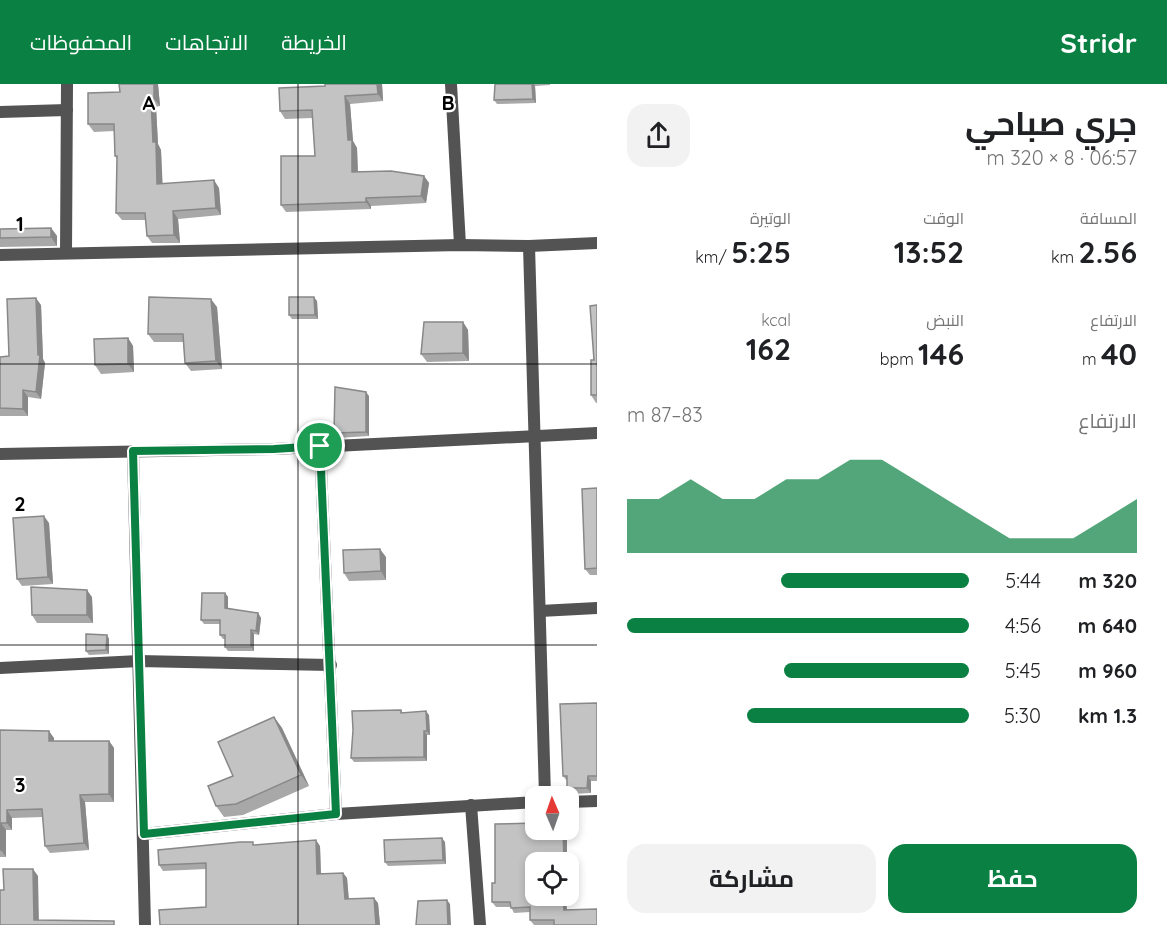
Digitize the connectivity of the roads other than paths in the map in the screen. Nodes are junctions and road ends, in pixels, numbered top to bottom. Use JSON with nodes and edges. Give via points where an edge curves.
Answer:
{"nodes":[{"id":1,"x":67,"y":84,"type":"edge"},
{"id":2,"x":452,"y":84,"type":"edge"},
{"id":3,"x":67,"y":110,"type":"junction"},
{"id":4,"x":0,"y":112,"type":"edge"},
{"id":5,"x":597,"y":243,"type":"edge"},
{"id":6,"x":460,"y":245,"type":"junction"},
{"id":7,"x":529,"y":246,"type":"junction"},
{"id":8,"x":66,"y":253,"type":"junction"},
{"id":9,"x":0,"y":255,"type":"edge"},
{"id":10,"x":597,"y":433,"type":"edge"},
{"id":11,"x":534,"y":435,"type":"junction"},
{"id":12,"x":320,"y":446,"type":"junction"},
{"id":13,"x":133,"y":451,"type":"junction"},
{"id":14,"x":0,"y":454,"type":"edge"},
{"id":15,"x":597,"y":608,"type":"edge"},
{"id":16,"x":540,"y":611,"type":"junction"},
{"id":17,"x":139,"y":661,"type":"junction"},
{"id":18,"x":331,"y":665,"type":"junction"},
{"id":19,"x":0,"y":668,"type":"edge"},
{"id":20,"x":545,"y":786,"type":"edge"},
{"id":21,"x":597,"y":801,"type":"edge"},
{"id":22,"x":579,"y":802,"type":"edge"},
{"id":23,"x":525,"y":803,"type":"edge"},
{"id":24,"x":471,"y":805,"type":"junction"},
{"id":25,"x":336,"y":814,"type":"junction"},
{"id":26,"x":144,"y":834,"type":"junction"},
{"id":27,"x":145,"y":925,"type":"edge"},
{"id":28,"x":480,"y":925,"type":"edge"}],
"edges":[{"from":1,"to":3,"type":"street"},
{"from":2,"to":6,"type":"street"},
{"from":3,"to":4,"type":"street"},
{"from":3,"to":8,"type":"street"},
{"from":5,"to":7,"type":"street"},
{"from":6,"to":7,"type":"street"},
{"from":6,"to":8,"type":"street"},
{"from":7,"to":11,"type":"street"},
{"from":8,"to":9,"type":"street"},
{"from":10,"to":11,"type":"street"},
{"from":11,"to":12,"type":"street"},
{"from":11,"to":16,"type":"street"},
{"from":12,"to":13,"type":"street"},
{"from":12,"to":18,"type":"street"},
{"from":13,"to":14,"type":"street"},
{"from":13,"to":17,"type":"street"},
{"from":15,"to":16,"type":"street"},
{"from":16,"to":20,"type":"street"},
{"from":17,"to":18,"type":"street"},
{"from":17,"to":19,"type":"street"},
{"from":17,"to":26,"type":"street"},
{"from":18,"to":25,"type":"street"},
{"from":21,"to":22,"type":"street"},
{"from":23,"to":24,"type":"street"},
{"from":24,"to":25,"type":"street"},
{"from":24,"to":28,"type":"street"},
{"from":25,"to":26,"type":"street"},
{"from":26,"to":27,"type":"street"}]}
